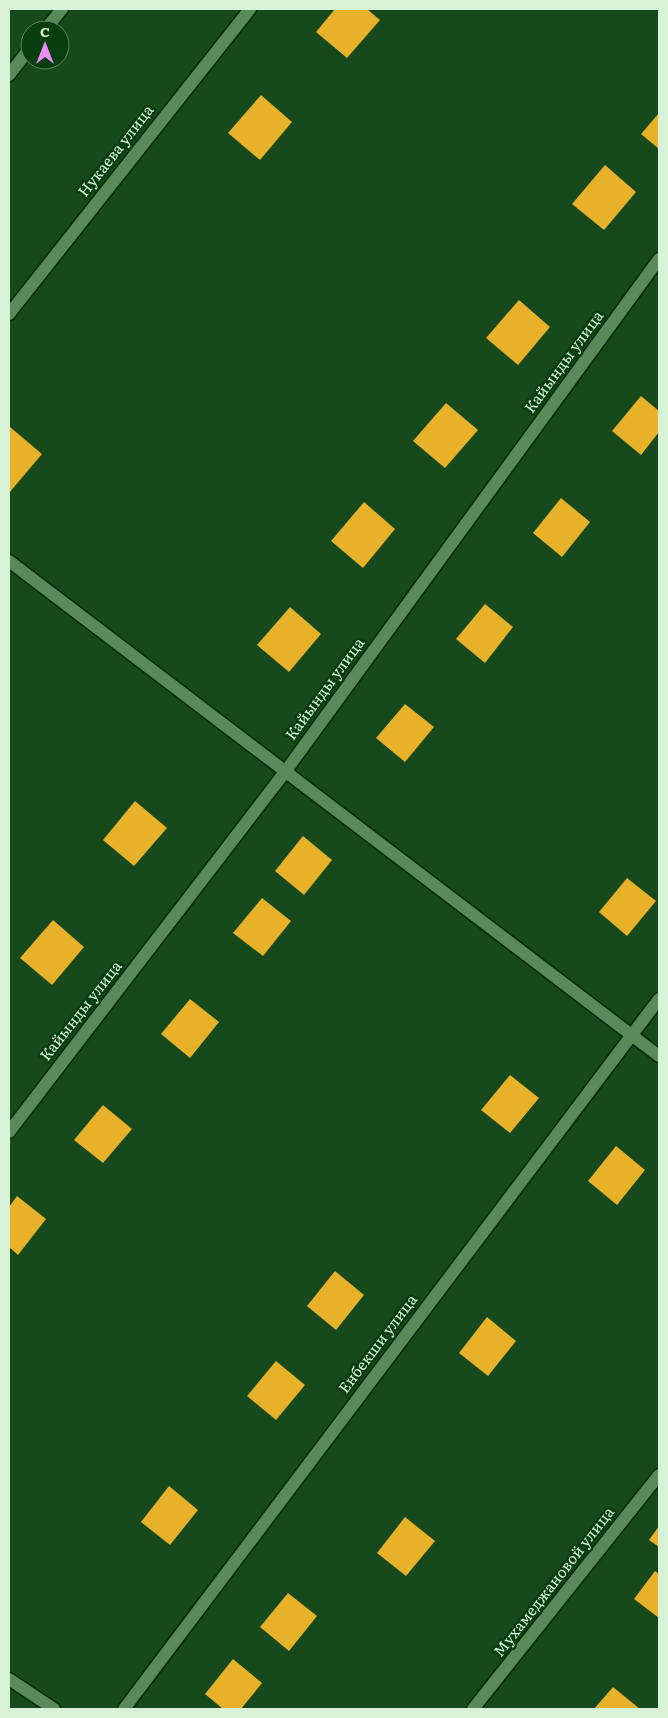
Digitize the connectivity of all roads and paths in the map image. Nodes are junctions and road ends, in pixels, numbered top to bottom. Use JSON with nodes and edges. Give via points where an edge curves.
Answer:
{"nodes":[{"id":1,"x":62,"y":9,"type":"edge"},
{"id":2,"x":250,"y":9,"type":"edge"},
{"id":3,"x":53,"y":20,"type":"edge"},
{"id":4,"x":20,"y":60,"type":"edge"},
{"id":5,"x":9,"y":74,"type":"edge"},
{"id":6,"x":659,"y":259,"type":"edge"},
{"id":7,"x":9,"y":314,"type":"edge"},
{"id":8,"x":9,"y":561,"type":"edge"},
{"id":9,"x":285,"y":772,"type":"junction"},
{"id":10,"x":659,"y":999,"type":"edge"},
{"id":11,"x":632,"y":1034,"type":"junction"},
{"id":12,"x":659,"y":1056,"type":"edge"},
{"id":13,"x":9,"y":1132,"type":"edge"},
{"id":14,"x":659,"y":1475,"type":"edge"},
{"id":15,"x":9,"y":1679,"type":"edge"},
{"id":16,"x":54,"y":1709,"type":"edge"},
{"id":17,"x":124,"y":1709,"type":"edge"},
{"id":18,"x":473,"y":1709,"type":"edge"}],
"edges":[{"from":1,"to":3,"type":"street"},
{"from":2,"to":7,"type":"street","name":"Нукаева улица"},
{"from":4,"to":5,"type":"street"},
{"from":6,"to":9,"type":"street","name":"Кайынды улица"},
{"from":8,"to":9,"type":"street"},
{"from":9,"to":11,"type":"street"},
{"from":9,"to":13,"type":"street","name":"Кайынды улица"},
{"from":10,"to":11,"type":"street","name":"Енбекши улица"},
{"from":11,"to":12,"type":"street"},
{"from":11,"to":17,"type":"street","name":"Енбекши улица"},
{"from":14,"to":18,"type":"street","name":"Мухамеджановой улица"},
{"from":15,"to":16,"type":"street"}]}
